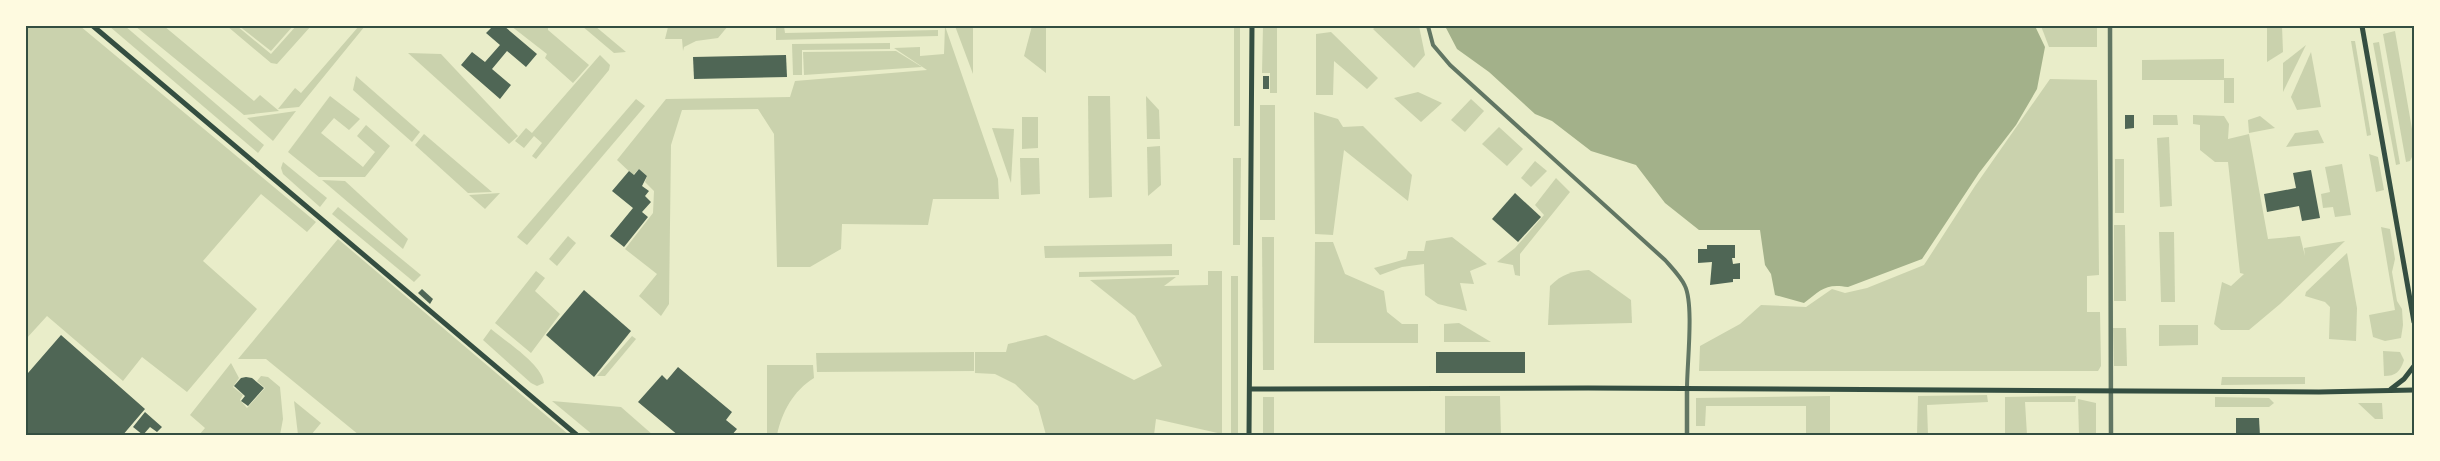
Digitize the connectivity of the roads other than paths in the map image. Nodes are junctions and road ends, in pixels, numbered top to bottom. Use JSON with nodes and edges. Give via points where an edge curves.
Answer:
{"nodes":[{"id":1,"x":93,"y":26,"type":"edge"},
{"id":2,"x":1252,"y":26,"type":"edge"},
{"id":3,"x":1428,"y":26,"type":"edge"},
{"id":4,"x":2110,"y":26,"type":"edge"},
{"id":5,"x":2362,"y":26,"type":"edge"},
{"id":6,"x":2415,"y":322,"type":"edge"},
{"id":7,"x":2415,"y":366,"type":"edge"},
{"id":8,"x":1250,"y":389,"type":"junction"},
{"id":9,"x":1687,"y":389,"type":"junction"},
{"id":10,"x":2111,"y":390,"type":"junction"},
{"id":11,"x":2390,"y":390,"type":"junction"},
{"id":12,"x":2415,"y":390,"type":"edge"},
{"id":13,"x":578,"y":435,"type":"edge"},
{"id":14,"x":1249,"y":435,"type":"edge"},
{"id":15,"x":1687,"y":435,"type":"edge"},
{"id":16,"x":2111,"y":435,"type":"edge"}],
"edges":[{"from":1,"to":13,"type":"main road"},
{"from":2,"to":8,"type":"main road"},
{"from":3,"to":9,"type":"street","via":[[1438,54],[1665,260],[1686,287]]},
{"from":4,"to":10,"type":"street"},
{"from":5,"to":6,"type":"main road"},
{"from":7,"to":11,"type":"main road"},
{"from":8,"to":9,"type":"main road"},
{"from":8,"to":14,"type":"main road"},
{"from":9,"to":10,"type":"main road"},
{"from":9,"to":15,"type":"street"},
{"from":10,"to":11,"type":"main road"},
{"from":10,"to":16,"type":"street"},
{"from":11,"to":12,"type":"main road"}]}
